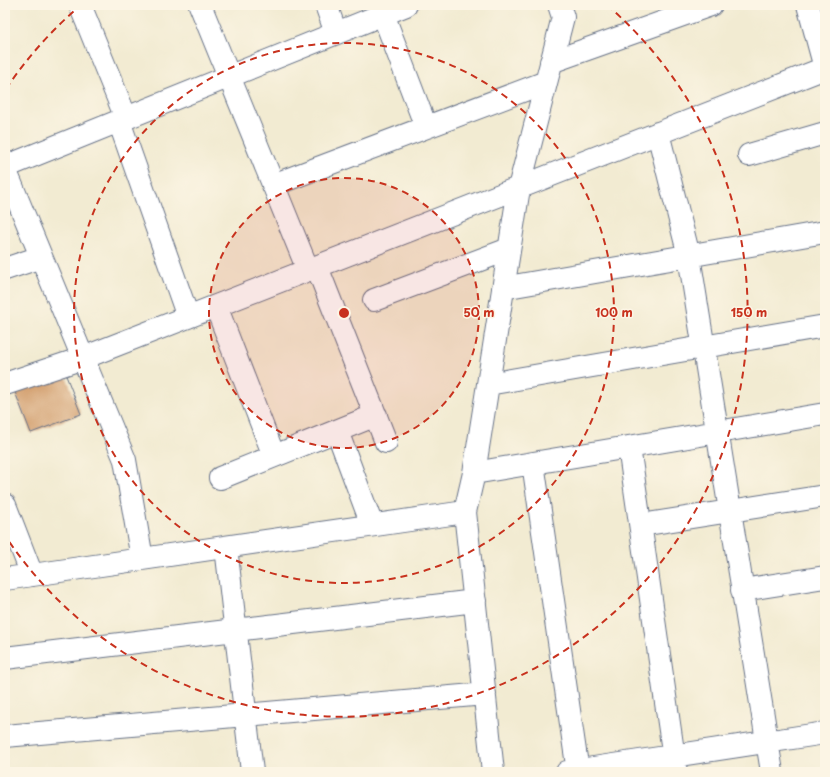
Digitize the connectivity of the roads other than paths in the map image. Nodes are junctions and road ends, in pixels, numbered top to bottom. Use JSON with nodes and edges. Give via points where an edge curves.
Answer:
{"nodes":[{"id":1,"x":80,"y":5,"type":"edge"},
{"id":2,"x":200,"y":5,"type":"edge"},
{"id":3,"x":326,"y":5,"type":"edge"},
{"id":4,"x":406,"y":5,"type":"edge"},
{"id":5,"x":559,"y":5,"type":"edge"},
{"id":6,"x":711,"y":5,"type":"edge"},
{"id":7,"x":808,"y":5,"type":"edge"},
{"id":8,"x":383,"y":14,"type":"junction"},
{"id":9,"x":336,"y":33,"type":"junction"},
{"id":10,"x":825,"y":68,"type":"edge"},
{"id":11,"x":548,"y":72,"type":"junction"},
{"id":12,"x":229,"y":76,"type":"junction"},
{"id":13,"x":122,"y":119,"type":"junction"},
{"id":14,"x":426,"y":127,"type":"junction"},
{"id":15,"x":658,"y":133,"type":"junction"},
{"id":16,"x":825,"y":133,"type":"edge"},
{"id":17,"x":749,"y":155,"type":"dead end"},
{"id":18,"x":7,"y":178,"type":"edge"},
{"id":19,"x":273,"y":184,"type":"junction"},
{"id":20,"x":519,"y":188,"type":"junction"},
{"id":21,"x":825,"y":232,"type":"edge"},
{"id":22,"x":509,"y":249,"type":"junction"},
{"id":23,"x":689,"y":256,"type":"junction"},
{"id":24,"x":42,"y":257,"type":"junction"},
{"id":25,"x":5,"y":269,"type":"edge"},
{"id":26,"x":312,"y":269,"type":"junction"},
{"id":27,"x":503,"y":288,"type":"junction"},
{"id":28,"x":374,"y":300,"type":"dead end"},
{"id":29,"x":216,"y":306,"type":"junction"},
{"id":30,"x":188,"y":317,"type":"junction"},
{"id":31,"x":825,"y":326,"type":"edge"},
{"id":32,"x":704,"y":347,"type":"junction"},
{"id":33,"x":83,"y":358,"type":"junction"},
{"id":34,"x":5,"y":384,"type":"edge"},
{"id":35,"x":488,"y":384,"type":"junction"},
{"id":36,"x":825,"y":414,"type":"edge"},
{"id":37,"x":376,"y":415,"type":"junction"},
{"id":38,"x":337,"y":431,"type":"junction"},
{"id":39,"x":717,"y":432,"type":"junction"},
{"id":40,"x":386,"y":442,"type":"dead end"},
{"id":41,"x":629,"y":447,"type":"junction"},
{"id":42,"x":274,"y":456,"type":"junction"},
{"id":43,"x":533,"y":463,"type":"junction"},
{"id":44,"x":474,"y":473,"type":"junction"},
{"id":45,"x":220,"y":478,"type":"dead end"},
{"id":46,"x":825,"y":496,"type":"edge"},
{"id":47,"x":5,"y":505,"type":"edge"},
{"id":48,"x":730,"y":511,"type":"junction"},
{"id":49,"x":465,"y":512,"type":"junction"},
{"id":50,"x":372,"y":525,"type":"junction"},
{"id":51,"x":641,"y":525,"type":"junction"},
{"id":52,"x":226,"y":547,"type":"junction"},
{"id":53,"x":142,"y":559,"type":"junction"},
{"id":54,"x":32,"y":575,"type":"junction"},
{"id":55,"x":825,"y":577,"type":"edge"},
{"id":56,"x":5,"y":579,"type":"edge"},
{"id":57,"x":742,"y":590,"type":"junction"},
{"id":58,"x":475,"y":601,"type":"junction"},
{"id":59,"x":236,"y":630,"type":"junction"},
{"id":60,"x":5,"y":658,"type":"edge"},
{"id":61,"x":485,"y":694,"type":"junction"},
{"id":62,"x":246,"y":715,"type":"junction"},
{"id":63,"x":825,"y":734,"type":"edge"},
{"id":64,"x":5,"y":736,"type":"edge"},
{"id":65,"x":767,"y":742,"type":"junction"},
{"id":66,"x":675,"y":764,"type":"edge"},
{"id":67,"x":252,"y":772,"type":"edge"},
{"id":68,"x":493,"y":772,"type":"edge"},
{"id":69,"x":574,"y":772,"type":"edge"},
{"id":70,"x":772,"y":772,"type":"edge"}],
"edges":[{"from":1,"to":13,"type":"street"},
{"from":2,"to":12,"type":"street"},
{"from":3,"to":9,"type":"street"},
{"from":4,"to":8,"type":"street"},
{"from":5,"to":11,"type":"street","via":[[562,17]]},
{"from":6,"to":11,"type":"street"},
{"from":7,"to":10,"type":"street"},
{"from":8,"to":9,"type":"street"},
{"from":8,"to":14,"type":"street"},
{"from":9,"to":12,"type":"street"},
{"from":10,"to":15,"type":"street"},
{"from":11,"to":14,"type":"street"},
{"from":11,"to":20,"type":"street"},
{"from":12,"to":13,"type":"street"},
{"from":12,"to":19,"type":"street"},
{"from":13,"to":18,"type":"street"},
{"from":13,"to":30,"type":"street"},
{"from":14,"to":19,"type":"street"},
{"from":15,"to":20,"type":"street"},
{"from":15,"to":23,"type":"street"},
{"from":16,"to":17,"type":"street"},
{"from":18,"to":24,"type":"street"},
{"from":19,"to":26,"type":"street"},
{"from":20,"to":22,"type":"street"},
{"from":20,"to":26,"type":"street"},
{"from":21,"to":23,"type":"street"},
{"from":22,"to":27,"type":"street"},
{"from":22,"to":28,"type":"street"},
{"from":23,"to":27,"type":"street"},
{"from":23,"to":32,"type":"street"},
{"from":24,"to":25,"type":"street"},
{"from":24,"to":33,"type":"street"},
{"from":26,"to":29,"type":"street"},
{"from":26,"to":37,"type":"street"},
{"from":27,"to":35,"type":"street"},
{"from":29,"to":30,"type":"street"},
{"from":29,"to":42,"type":"street"},
{"from":30,"to":33,"type":"street"},
{"from":31,"to":32,"type":"street"},
{"from":32,"to":35,"type":"street"},
{"from":32,"to":39,"type":"street"},
{"from":33,"to":34,"type":"street"},
{"from":33,"to":53,"type":"street","via":[[125,460]]},
{"from":35,"to":44,"type":"street"},
{"from":36,"to":39,"type":"street"},
{"from":37,"to":38,"type":"street"},
{"from":37,"to":40,"type":"street"},
{"from":38,"to":42,"type":"street"},
{"from":38,"to":50,"type":"street"},
{"from":39,"to":41,"type":"street"},
{"from":39,"to":48,"type":"street"},
{"from":41,"to":43,"type":"street"},
{"from":41,"to":51,"type":"street"},
{"from":42,"to":45,"type":"street"},
{"from":43,"to":44,"type":"street"},
{"from":43,"to":69,"type":"street"},
{"from":44,"to":49,"type":"street"},
{"from":46,"to":48,"type":"street"},
{"from":47,"to":54,"type":"street"},
{"from":48,"to":51,"type":"street"},
{"from":48,"to":57,"type":"street"},
{"from":49,"to":50,"type":"street"},
{"from":49,"to":58,"type":"street"},
{"from":50,"to":52,"type":"street"},
{"from":51,"to":66,"type":"street"},
{"from":52,"to":53,"type":"street"},
{"from":52,"to":59,"type":"street"},
{"from":53,"to":54,"type":"street"},
{"from":54,"to":56,"type":"street"},
{"from":55,"to":57,"type":"street"},
{"from":57,"to":65,"type":"street"},
{"from":58,"to":59,"type":"street"},
{"from":58,"to":61,"type":"street"},
{"from":59,"to":60,"type":"street"},
{"from":59,"to":62,"type":"street"},
{"from":61,"to":62,"type":"street"},
{"from":61,"to":68,"type":"street"},
{"from":62,"to":64,"type":"street"},
{"from":62,"to":67,"type":"street"},
{"from":63,"to":65,"type":"street"},
{"from":65,"to":66,"type":"street"},
{"from":65,"to":70,"type":"street"},
{"from":66,"to":69,"type":"street"}]}
